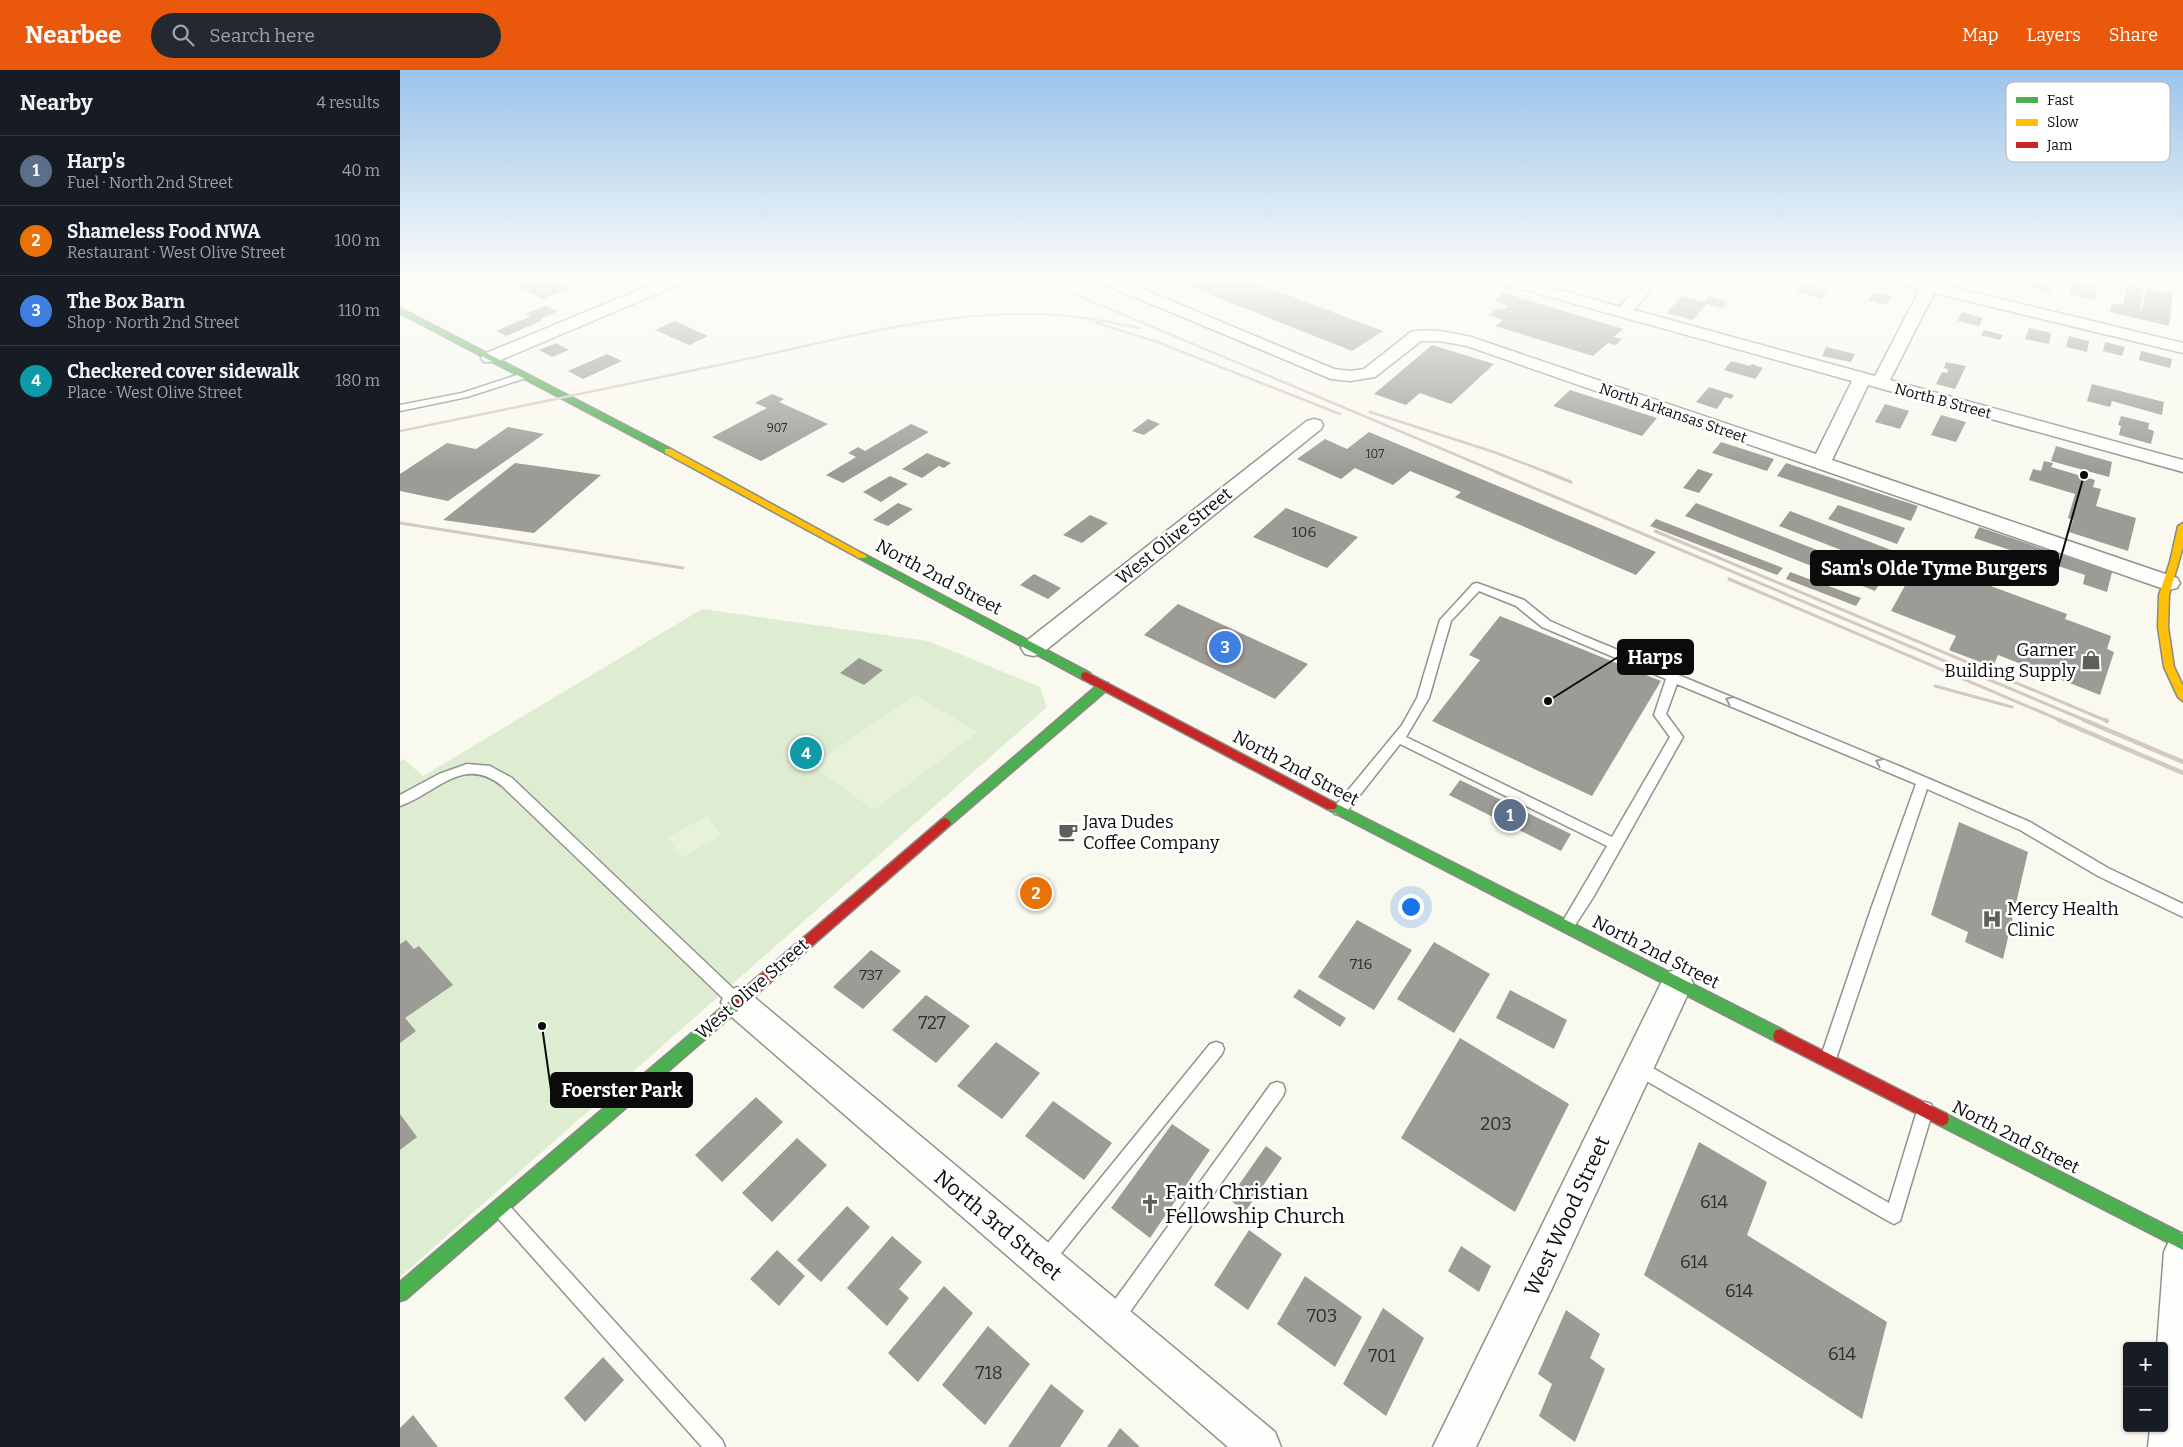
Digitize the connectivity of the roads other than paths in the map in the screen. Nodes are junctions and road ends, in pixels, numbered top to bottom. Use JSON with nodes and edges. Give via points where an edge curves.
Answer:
{"nodes":[{"id":1,"x":462,"y":343,"type":"edge"},
{"id":2,"x":525,"y":343,"type":"edge"},
{"id":3,"x":1259,"y":343,"type":"edge"},
{"id":4,"x":1408,"y":343,"type":"edge"},
{"id":5,"x":1475,"y":343,"type":"edge"},
{"id":6,"x":1736,"y":343,"type":"edge"},
{"id":7,"x":1894,"y":343,"type":"edge"},
{"id":8,"x":2163,"y":343,"type":"edge"},
{"id":9,"x":2183,"y":348,"type":"edge"},
{"id":10,"x":490,"y":358,"type":"junction"},
{"id":11,"x":523,"y":376,"type":"junction"},
{"id":12,"x":1871,"y":381,"type":"junction"},
{"id":13,"x":400,"y":408,"type":"edge"},
{"id":14,"x":1314,"y":424,"type":"dead end"},
{"id":15,"x":1821,"y":463,"type":"junction"},
{"id":16,"x":2183,"y":466,"type":"edge"},
{"id":17,"x":2183,"y":526,"type":"edge"},
{"id":18,"x":2176,"y":572,"type":"edge"},
{"id":19,"x":1033,"y":648,"type":"junction"},
{"id":20,"x":2169,"y":667,"type":"junction"},
{"id":21,"x":2183,"y":673,"type":"edge"},
{"id":22,"x":1673,"y":677,"type":"junction"},
{"id":23,"x":1104,"y":686,"type":"junction"},
{"id":24,"x":2183,"y":697,"type":"edge"},
{"id":25,"x":1398,"y":738,"type":"junction"},
{"id":26,"x":1923,"y":783,"type":"junction"},
{"id":27,"x":400,"y":802,"type":"edge"},
{"id":28,"x":1340,"y":810,"type":"junction"},
{"id":29,"x":1615,"y":844,"type":"junction"},
{"id":30,"x":2183,"y":911,"type":"edge"},
{"id":31,"x":1567,"y":926,"type":"junction"},
{"id":32,"x":1677,"y":983,"type":"junction"},
{"id":33,"x":738,"y":1002,"type":"junction"},
{"id":34,"x":1216,"y":1049,"type":"dead end"},
{"id":35,"x":1828,"y":1060,"type":"junction"},
{"id":36,"x":1637,"y":1067,"type":"junction"},
{"id":37,"x":1277,"y":1090,"type":"dead end"},
{"id":38,"x":1925,"y":1110,"type":"junction"},
{"id":39,"x":500,"y":1207,"type":"junction"},
{"id":40,"x":2183,"y":1242,"type":"edge"},
{"id":41,"x":2183,"y":1252,"type":"edge"},
{"id":42,"x":1043,"y":1263,"type":"junction"},
{"id":43,"x":400,"y":1293,"type":"edge"},
{"id":44,"x":1112,"y":1321,"type":"junction"},
{"id":45,"x":715,"y":1447,"type":"edge"},
{"id":46,"x":1260,"y":1447,"type":"edge"},
{"id":47,"x":1454,"y":1447,"type":"edge"},
{"id":48,"x":2169,"y":1447,"type":"edge"}],
"edges":[{"from":1,"to":10,"type":"main road","name":"North 2nd Street"},
{"from":2,"to":10,"type":"street"},
{"from":3,"to":4,"type":"street","name":"North Arkansas Street","via":[[1331,374],[1350,376],[1369,373]]},
{"from":5,"to":15,"type":"street","name":"North Arkansas Street"},
{"from":6,"to":12,"type":"street","name":"North B Street"},
{"from":7,"to":12,"type":"street"},
{"from":8,"to":9,"type":"street"},
{"from":10,"to":11,"type":"main road","name":"North 2nd Street"},
{"from":11,"to":13,"type":"lane","via":[[464,395]]},
{"from":11,"to":19,"type":"main road","name":"North 2nd Street"},
{"from":12,"to":15,"type":"street"},
{"from":12,"to":16,"type":"street","name":"North B Street"},
{"from":14,"to":19,"type":"street","name":"West Olive Street"},
{"from":15,"to":18,"type":"street","name":"North Arkansas Street"},
{"from":17,"to":18,"type":"main road"},
{"from":18,"to":20,"type":"main road","via":[[2164,595],[2163,627]]},
{"from":19,"to":23,"type":"main road","name":"North 2nd Street"},
{"from":20,"to":21,"type":"main road"},
{"from":20,"to":24,"type":"main road"},
{"from":22,"to":25,"type":"lane","via":[[1546,624],[1520,603],[1477,586],[1446,620],[1423,698]]},
{"from":26,"to":22,"type":"lane","one_way":true},
{"from":22,"to":29,"type":"lane","via":[[1660,716],[1677,737]]},
{"from":23,"to":28,"type":"main road","name":"North 2nd Street"},
{"from":23,"to":33,"type":"main road","name":"West Olive Street"},
{"from":25,"to":28,"type":"lane"},
{"from":25,"to":29,"type":"lane"},
{"from":26,"to":30,"type":"lane","via":[[2025,826],[2103,872]]},
{"from":26,"to":35,"type":"lane"},
{"from":27,"to":33,"type":"lane","via":[[438,779],[461,770],[490,771],[507,782]]},
{"from":28,"to":31,"type":"main road","name":"North 2nd Street"},
{"from":29,"to":31,"type":"lane"},
{"from":31,"to":32,"type":"main road","name":"North 2nd Street"},
{"from":32,"to":35,"type":"main road","name":"North 2nd Street"},
{"from":32,"to":36,"type":"street","name":"West Wood Street"},
{"from":33,"to":39,"type":"main road","name":"West Olive Street"},
{"from":33,"to":42,"type":"street","name":"North 3rd Street"},
{"from":34,"to":42,"type":"lane"},
{"from":35,"to":38,"type":"main road","name":"North 2nd Street"},
{"from":36,"to":38,"type":"lane","via":[[1894,1215]]},
{"from":36,"to":47,"type":"street","name":"West Wood Street"},
{"from":37,"to":44,"type":"lane"},
{"from":38,"to":40,"type":"main road","name":"North 2nd Street"},
{"from":39,"to":43,"type":"main road","name":"West Olive Street"},
{"from":39,"to":45,"type":"lane"},
{"from":41,"to":48,"type":"street"},
{"from":42,"to":44,"type":"street","name":"North 3rd Street"},
{"from":44,"to":46,"type":"street","name":"North 3rd Street"}]}
